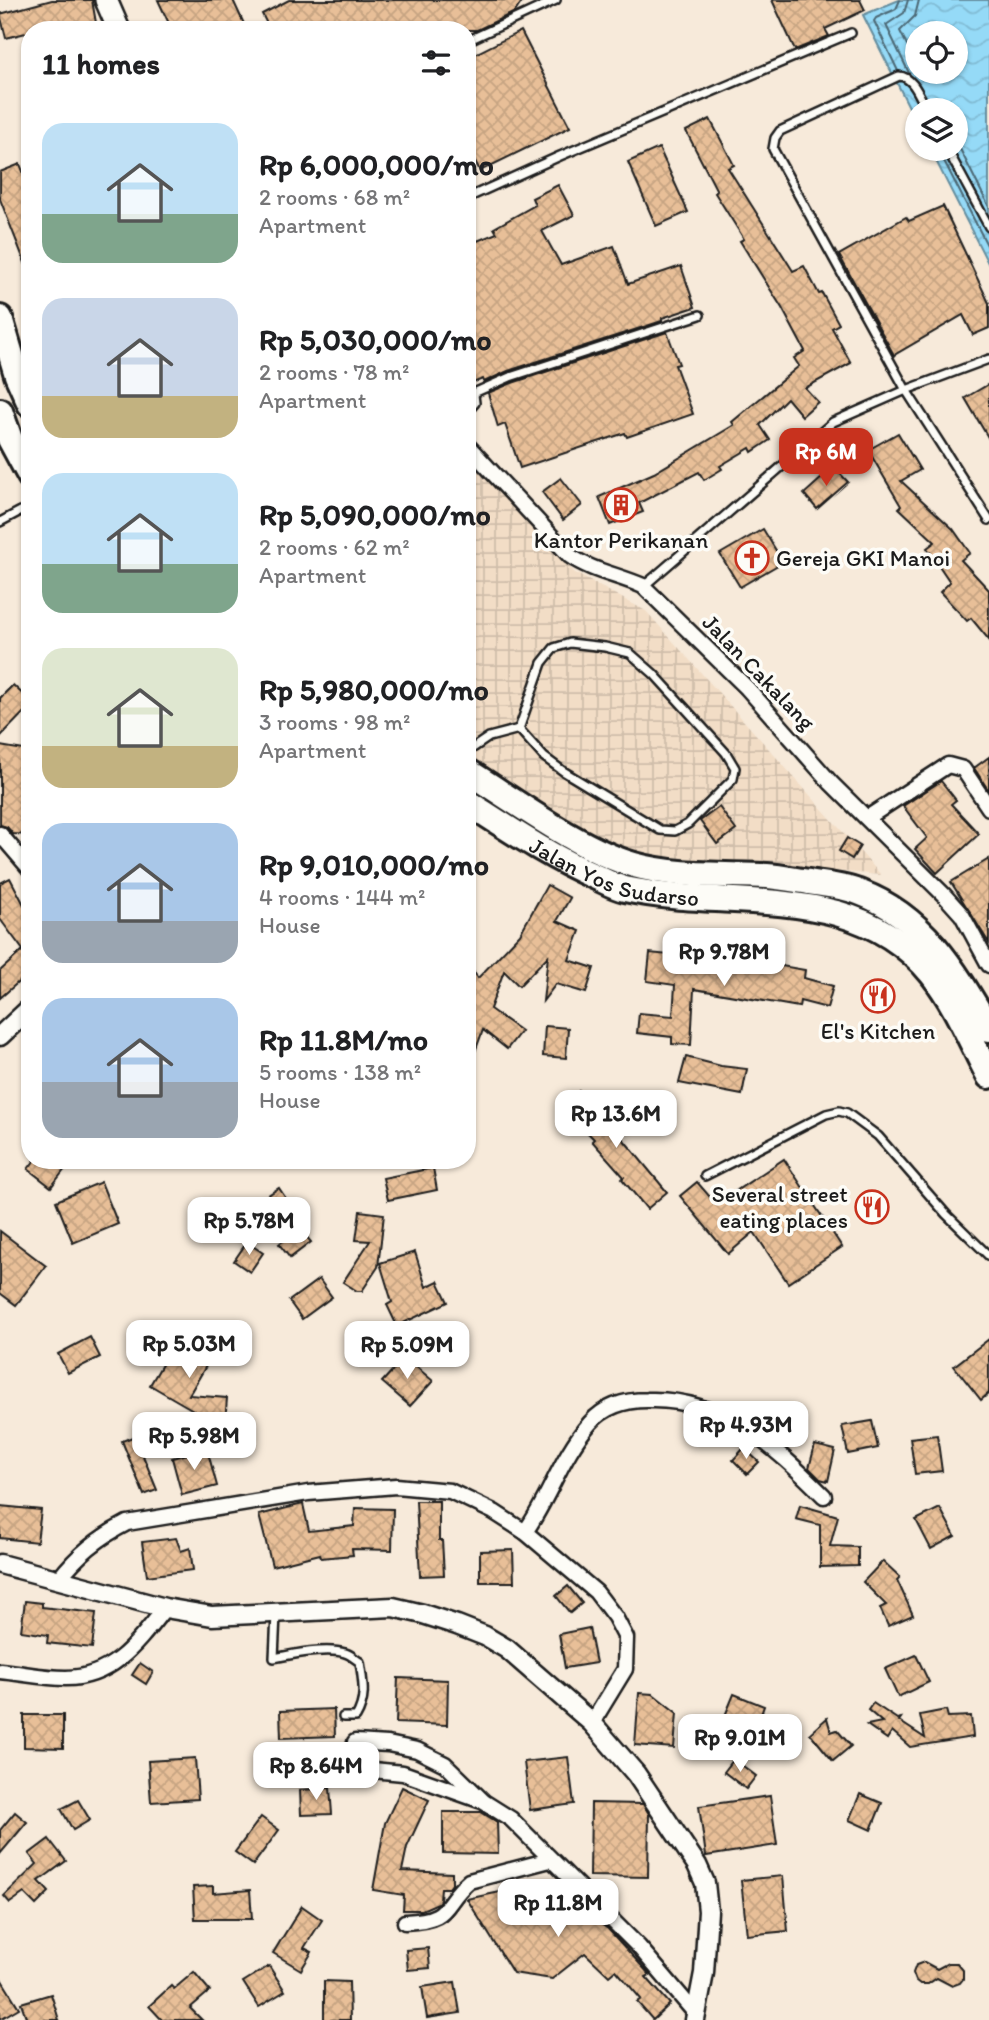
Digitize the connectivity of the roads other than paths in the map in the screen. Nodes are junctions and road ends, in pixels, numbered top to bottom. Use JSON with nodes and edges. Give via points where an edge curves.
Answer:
{"nodes":[{"id":1,"x":106,"y":0,"type":"edge"},
{"id":2,"x":556,"y":0,"type":"edge"},
{"id":3,"x":115,"y":21,"type":"edge"},
{"id":4,"x":851,"y":33,"type":"dead end"},
{"id":5,"x":476,"y":37,"type":"edge"},
{"id":6,"x":921,"y":98,"type":"edge"},
{"id":7,"x":953,"y":161,"type":"edge"},
{"id":8,"x":476,"y":194,"type":"edge"},
{"id":9,"x":989,"y":227,"type":"edge"},
{"id":10,"x":700,"y":315,"type":"dead end"},
{"id":11,"x":0,"y":318,"type":"edge"},
{"id":12,"x":989,"y":359,"type":"edge"},
{"id":13,"x":21,"y":384,"type":"edge"},
{"id":14,"x":906,"y":390,"type":"junction"},
{"id":15,"x":476,"y":392,"type":"edge"},
{"id":16,"x":0,"y":411,"type":"edge"},
{"id":17,"x":476,"y":455,"type":"edge"},
{"id":18,"x":21,"y":459,"type":"edge"},
{"id":19,"x":21,"y":511,"type":"edge"},
{"id":20,"x":989,"y":520,"type":"edge"},
{"id":21,"x":0,"y":522,"type":"edge"},
{"id":22,"x":643,"y":586,"type":"junction"},
{"id":23,"x":519,"y":729,"type":"junction"},
{"id":24,"x":476,"y":746,"type":"edge"},
{"id":25,"x":476,"y":777,"type":"edge"},
{"id":26,"x":476,"y":808,"type":"edge"},
{"id":27,"x":989,"y":808,"type":"edge"},
{"id":28,"x":867,"y":818,"type":"junction"},
{"id":29,"x":0,"y":834,"type":"edge"},
{"id":30,"x":21,"y":858,"type":"edge"},
{"id":31,"x":989,"y":964,"type":"edge"},
{"id":32,"x":21,"y":1016,"type":"edge"},
{"id":33,"x":989,"y":1029,"type":"edge"},
{"id":34,"x":0,"y":1036,"type":"edge"},
{"id":35,"x":989,"y":1076,"type":"edge"},
{"id":36,"x":705,"y":1176,"type":"dead end"},
{"id":37,"x":989,"y":1256,"type":"edge"},
{"id":38,"x":824,"y":1496,"type":"dead end"},
{"id":39,"x":524,"y":1532,"type":"junction"},
{"id":40,"x":0,"y":1563,"type":"edge"},
{"id":41,"x":59,"y":1579,"type":"junction"},
{"id":42,"x":165,"y":1608,"type":"junction"},
{"id":43,"x":276,"y":1614,"type":"junction"},
{"id":44,"x":0,"y":1671,"type":"edge"},
{"id":45,"x":343,"y":1717,"type":"dead end"},
{"id":46,"x":592,"y":1723,"type":"junction"},
{"id":47,"x":355,"y":1742,"type":"dead end"},
{"id":48,"x":343,"y":1767,"type":"dead end"},
{"id":49,"x":484,"y":1802,"type":"junction"},
{"id":50,"x":550,"y":1860,"type":"junction"},
{"id":51,"x":405,"y":1922,"type":"dead end"},
{"id":52,"x":695,"y":2017,"type":"edge"}],
"edges":[{"from":1,"to":3,"type":"main road"},
{"from":2,"to":5,"type":"lane"},
{"from":4,"to":8,"type":"lane"},
{"from":6,"to":14,"type":"lane","via":[[912,82],[899,76],[780,131],[774,142],[791,182]]},
{"from":7,"to":9,"type":"lane"},
{"from":10,"to":15,"type":"lane"},
{"from":11,"to":13,"type":"highway"},
{"from":12,"to":14,"type":"lane"},
{"from":14,"to":20,"type":"lane"},
{"from":14,"to":22,"type":"lane","via":[[833,422]]},
{"from":16,"to":18,"type":"highway"},
{"from":17,"to":22,"type":"street","name":"Jalan Cakalang","via":[[570,556],[586,567]]},
{"from":19,"to":21,"type":"lane"},
{"from":22,"to":28,"type":"street","name":"Jalan Cakalang","via":[[747,688]]},
{"from":23,"to":23,"type":"lane","via":[[542,663],[554,648],[570,643],[605,647],[630,653],[654,674],[726,753],[735,768],[733,779],[688,824],[675,831],[660,830],[544,757]]},
{"from":23,"to":24,"type":"lane","via":[[489,737]]},
{"from":25,"to":33,"type":"highway","name":"Jalan Yos Sudarso","via":[[597,851],[634,865],[666,872],[770,876],[836,886],[892,906],[926,934]]},
{"from":26,"to":35,"type":"highway","name":"Jalan Yos Sudarso","via":[[548,853],[621,889],[665,897],[811,906],[877,928],[898,941],[932,974]]},
{"from":27,"to":28,"type":"street","via":[[963,769],[948,765]]},
{"from":28,"to":31,"type":"street","name":"Jalan Cakalang","via":[[962,915]]},
{"from":29,"to":30,"type":"street"},
{"from":32,"to":34,"type":"street"},
{"from":36,"to":37,"type":"lane","via":[[839,1111],[878,1136]]},
{"from":38,"to":39,"type":"street","via":[[788,1460],[728,1417],[662,1399],[632,1400],[605,1409],[591,1422],[574,1443],[542,1509]]},
{"from":39,"to":41,"type":"street","via":[[450,1492],[396,1486],[308,1493],[127,1523],[78,1555]]},
{"from":39,"to":46,"type":"street","via":[[596,1592],[626,1638],[625,1669]]},
{"from":40,"to":41,"type":"street"},
{"from":41,"to":42,"type":"street"},
{"from":42,"to":43,"type":"street","via":[[212,1616]]},
{"from":42,"to":44,"type":"street","via":[[124,1656],[88,1676]]},
{"from":43,"to":45,"type":"lane","via":[[274,1658],[332,1651],[360,1662],[365,1693],[362,1707],[356,1717]]},
{"from":43,"to":46,"type":"street","via":[[393,1607],[457,1625],[507,1649]]},
{"from":46,"to":52,"type":"street","via":[[636,1774],[705,1883],[704,1973]]},
{"from":47,"to":49,"type":"street","via":[[417,1750],[445,1764]]},
{"from":48,"to":49,"type":"street","via":[[403,1773]]},
{"from":49,"to":50,"type":"street","via":[[511,1819]]},
{"from":50,"to":51,"type":"street","via":[[469,1881],[445,1912]]},
{"from":50,"to":52,"type":"street","via":[[639,1947]]}]}
